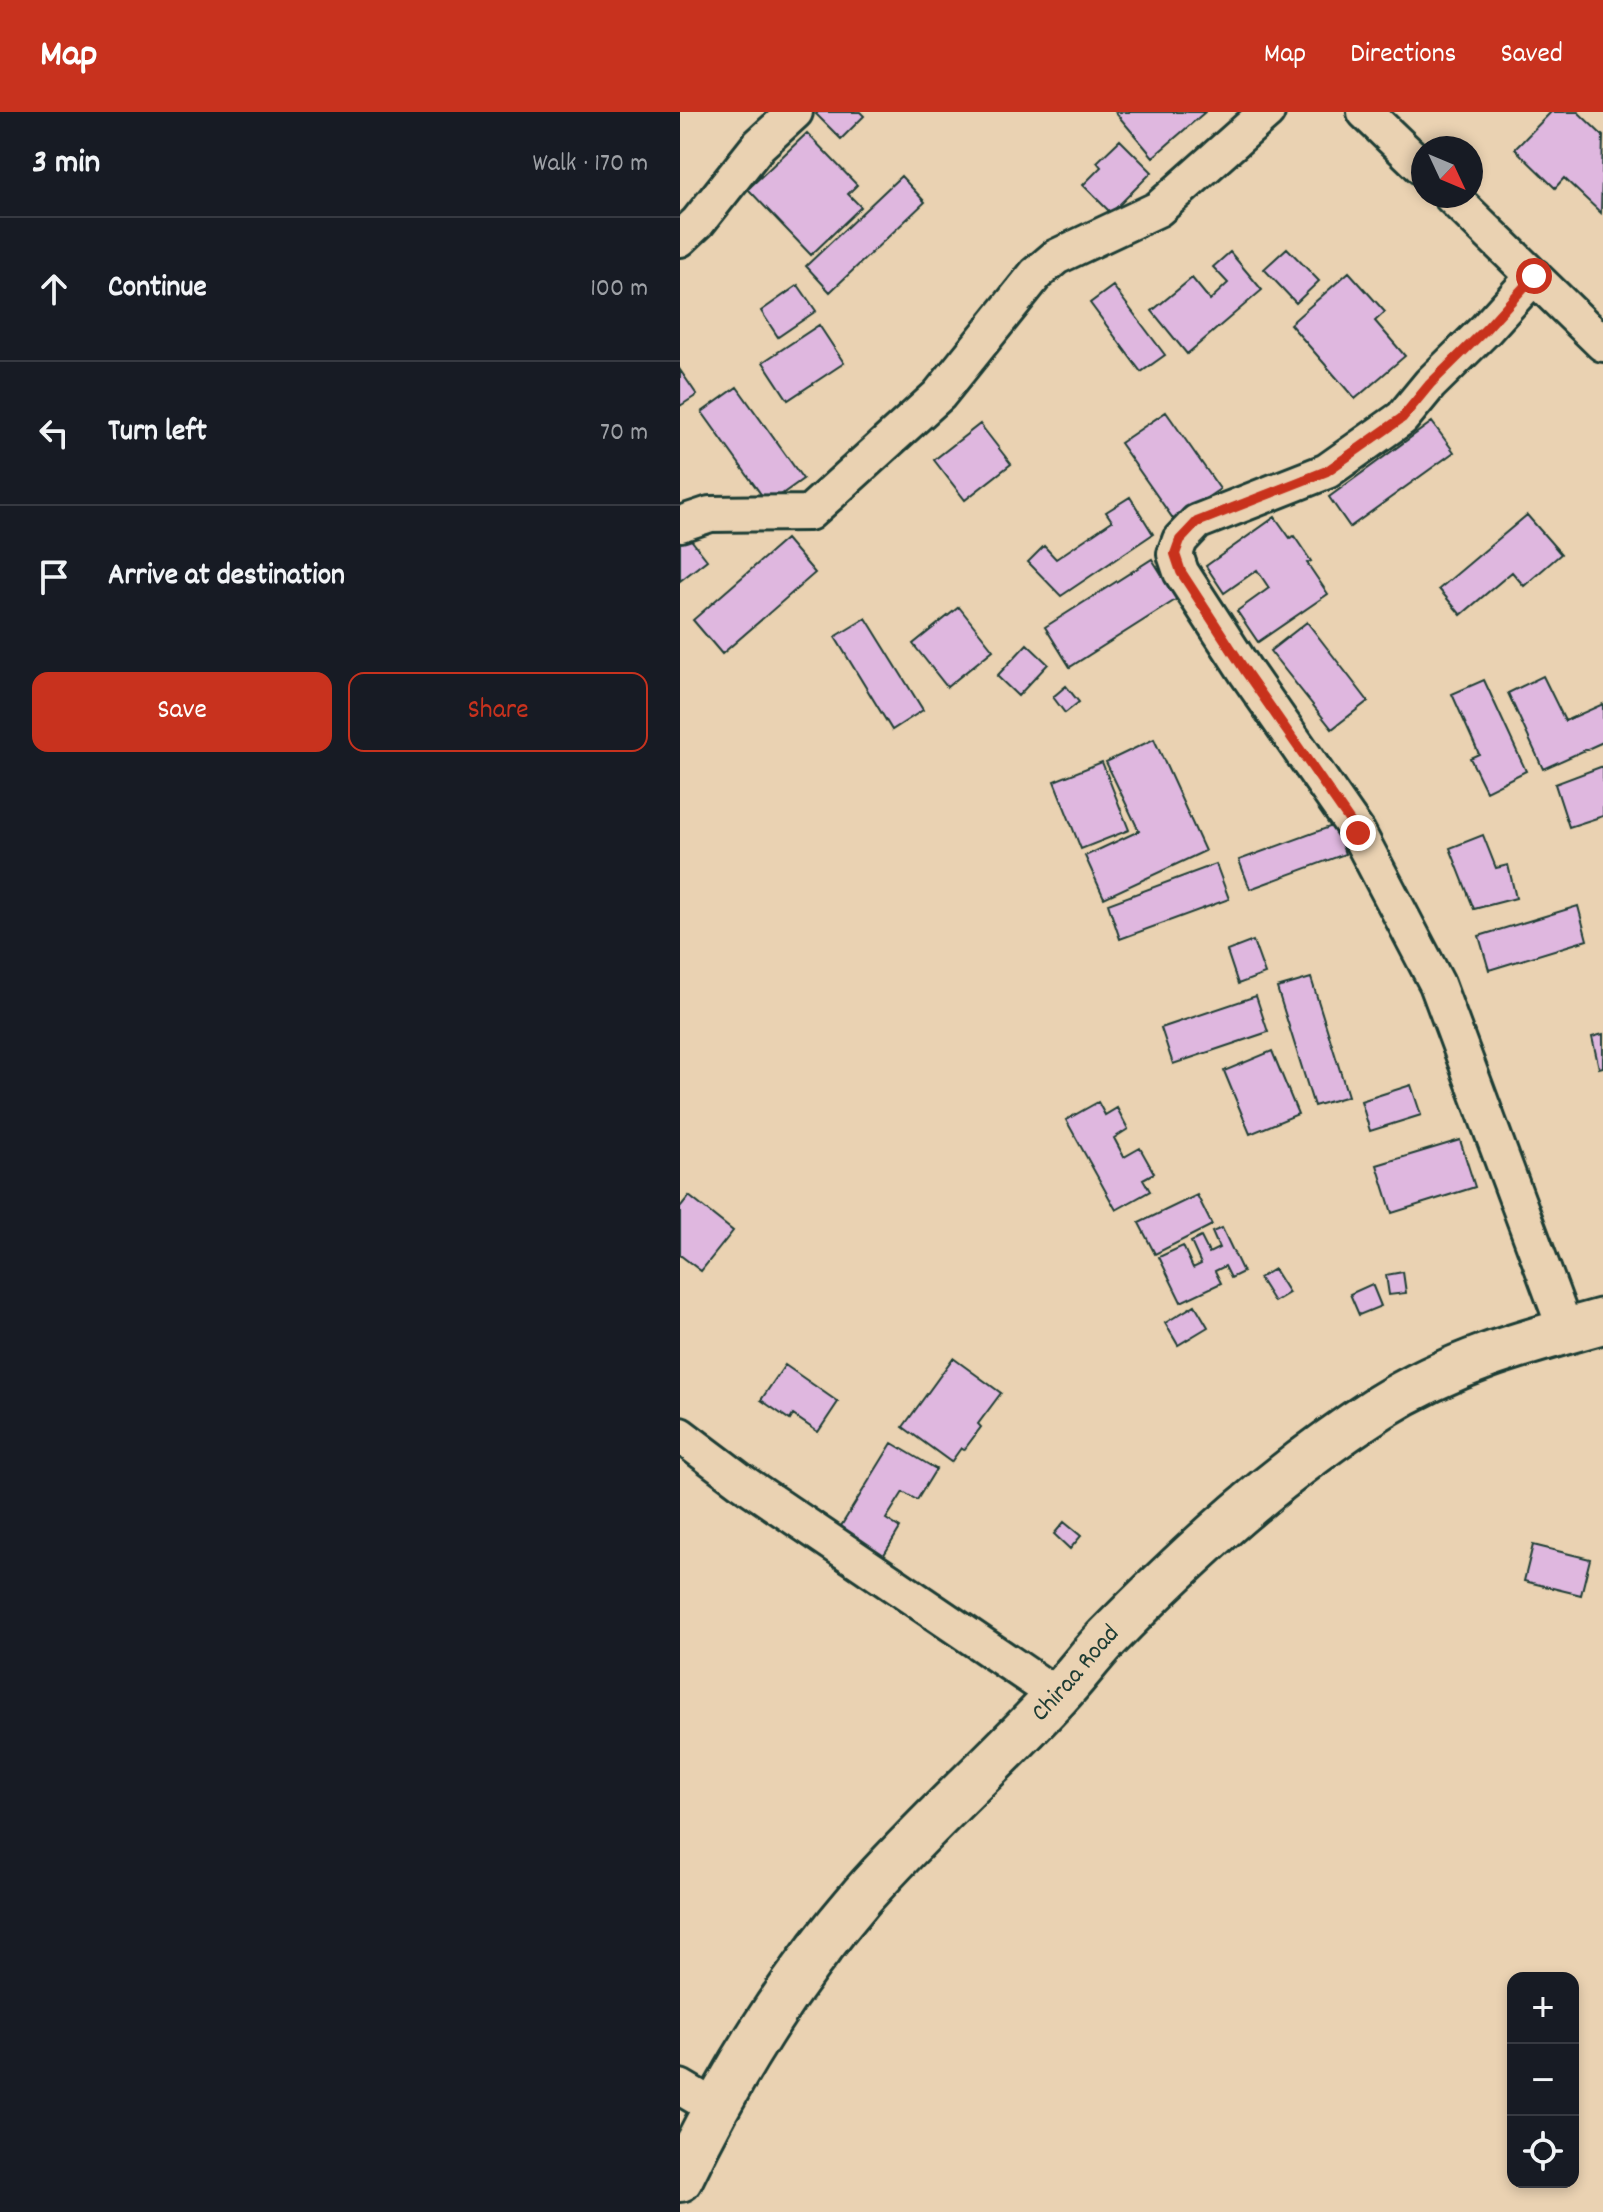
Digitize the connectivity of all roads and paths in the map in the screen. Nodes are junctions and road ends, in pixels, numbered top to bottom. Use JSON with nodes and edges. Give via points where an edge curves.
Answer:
{"nodes":[{"id":1,"x":795,"y":112,"type":"edge"},
{"id":2,"x":1267,"y":112,"type":"edge"},
{"id":3,"x":1365,"y":112,"type":"edge"},
{"id":4,"x":1411,"y":156,"type":"edge"},
{"id":5,"x":1463,"y":208,"type":"edge"},
{"id":6,"x":680,"y":239,"type":"edge"},
{"id":7,"x":1534,"y":276,"type":"junction"},
{"id":8,"x":1603,"y":344,"type":"edge"},
{"id":9,"x":680,"y":524,"type":"edge"},
{"id":10,"x":1584,"y":1326,"type":"edge"},
{"id":11,"x":680,"y":1435,"type":"edge"},
{"id":12,"x":1058,"y":1696,"type":"junction"},
{"id":13,"x":697,"y":2097,"type":"edge"},
{"id":14,"x":680,"y":2179,"type":"edge"}],
"edges":[{"from":1,"to":6,"type":"street","via":[[759,145]]},
{"from":2,"to":9,"type":"street","via":[[1158,209],[1056,257],[1036,274],[939,395],[809,513],[710,514]]},
{"from":3,"to":4,"type":"street"},
{"from":5,"to":7,"type":"street"},
{"from":7,"to":8,"type":"street"},
{"from":7,"to":10,"type":"street","via":[[1402,418],[1327,471],[1197,522],[1175,554],[1222,635],[1358,833],[1437,984]]},
{"from":10,"to":12,"type":"highway","name":"Chiraa Road","via":[[1445,1371],[1381,1406],[1313,1453],[1232,1518],[1107,1638]]},
{"from":11,"to":12,"type":"street"},
{"from":12,"to":13,"type":"highway","name":"Chiraa Road","via":[[864,1894],[767,2020]]},
{"from":13,"to":14,"type":"highway","name":"Chiraa Road"}]}
